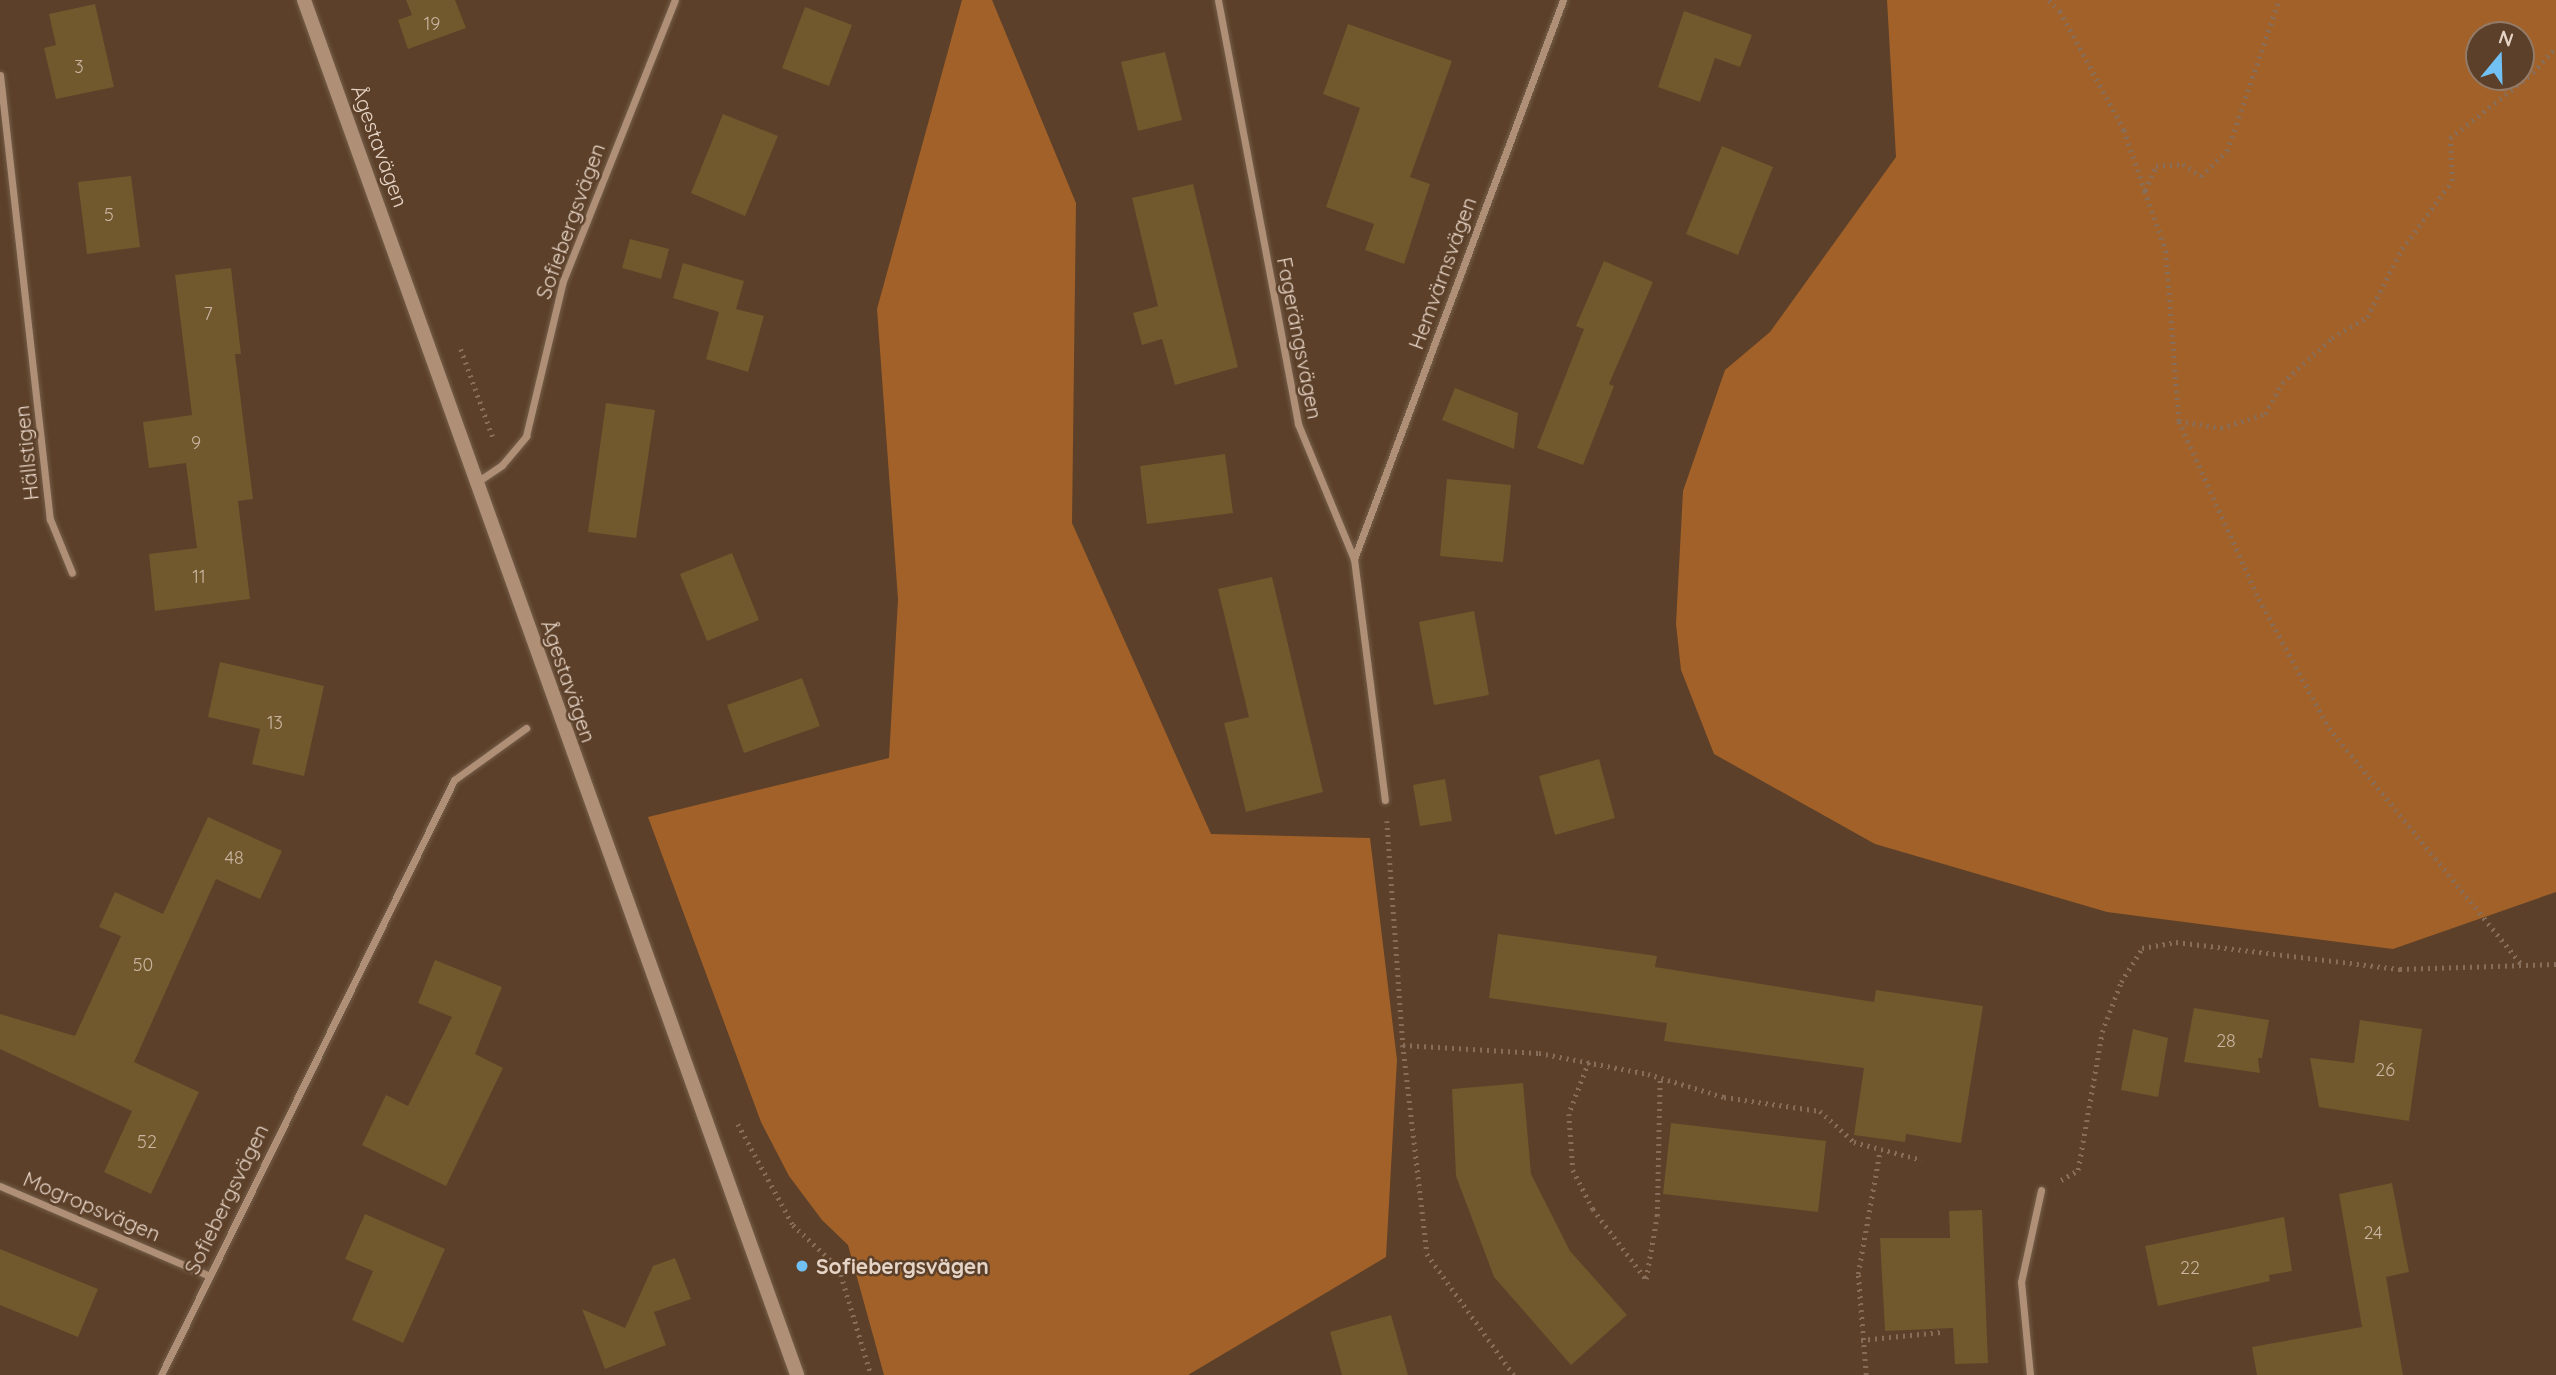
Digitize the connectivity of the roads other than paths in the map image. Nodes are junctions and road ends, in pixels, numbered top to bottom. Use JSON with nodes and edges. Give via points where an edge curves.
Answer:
{"nodes":[{"id":1,"x":304,"y":0,"type":"edge"},
{"id":2,"x":675,"y":0,"type":"edge"},
{"id":3,"x":1218,"y":0,"type":"edge"},
{"id":4,"x":1563,"y":0,"type":"edge"},
{"id":5,"x":0,"y":75,"type":"edge"},
{"id":6,"x":477,"y":482,"type":"junction"},
{"id":7,"x":1354,"y":559,"type":"junction"},
{"id":8,"x":72,"y":573,"type":"dead end"},
{"id":9,"x":526,"y":728,"type":"dead end"},
{"id":10,"x":1385,"y":800,"type":"road end"},
{"id":11,"x":0,"y":1186,"type":"edge"},
{"id":12,"x":2041,"y":1190,"type":"road end"},
{"id":13,"x":208,"y":1275,"type":"junction"},
{"id":14,"x":160,"y":1375,"type":"edge"},
{"id":15,"x":797,"y":1375,"type":"edge"},
{"id":16,"x":2030,"y":1375,"type":"edge"}],
"edges":[{"from":1,"to":6,"type":"main road","name":"Ågestavägen"},
{"from":2,"to":6,"type":"street","name":"Sofiebergsvägen","via":[[563,281],[526,436],[502,465]]},
{"from":3,"to":7,"type":"street","name":"Fagerängsvägen","via":[[1298,424]]},
{"from":4,"to":7,"type":"street","name":"Hemvärnsvägen"},
{"from":5,"to":8,"type":"street","name":"Hällstigen","via":[[50,519]]},
{"from":6,"to":15,"type":"main road","name":"Ågestavägen"},
{"from":7,"to":10,"type":"street","name":"Fagerängsvägen"},
{"from":9,"to":13,"type":"street","name":"Sofiebergsvägen","via":[[454,780]]},
{"from":11,"to":13,"type":"street","name":"Mogropsvägen"},
{"from":12,"to":16,"type":"street","via":[[2021,1282]]},
{"from":13,"to":14,"type":"street","name":"Sofiebergsvägen"}]}
